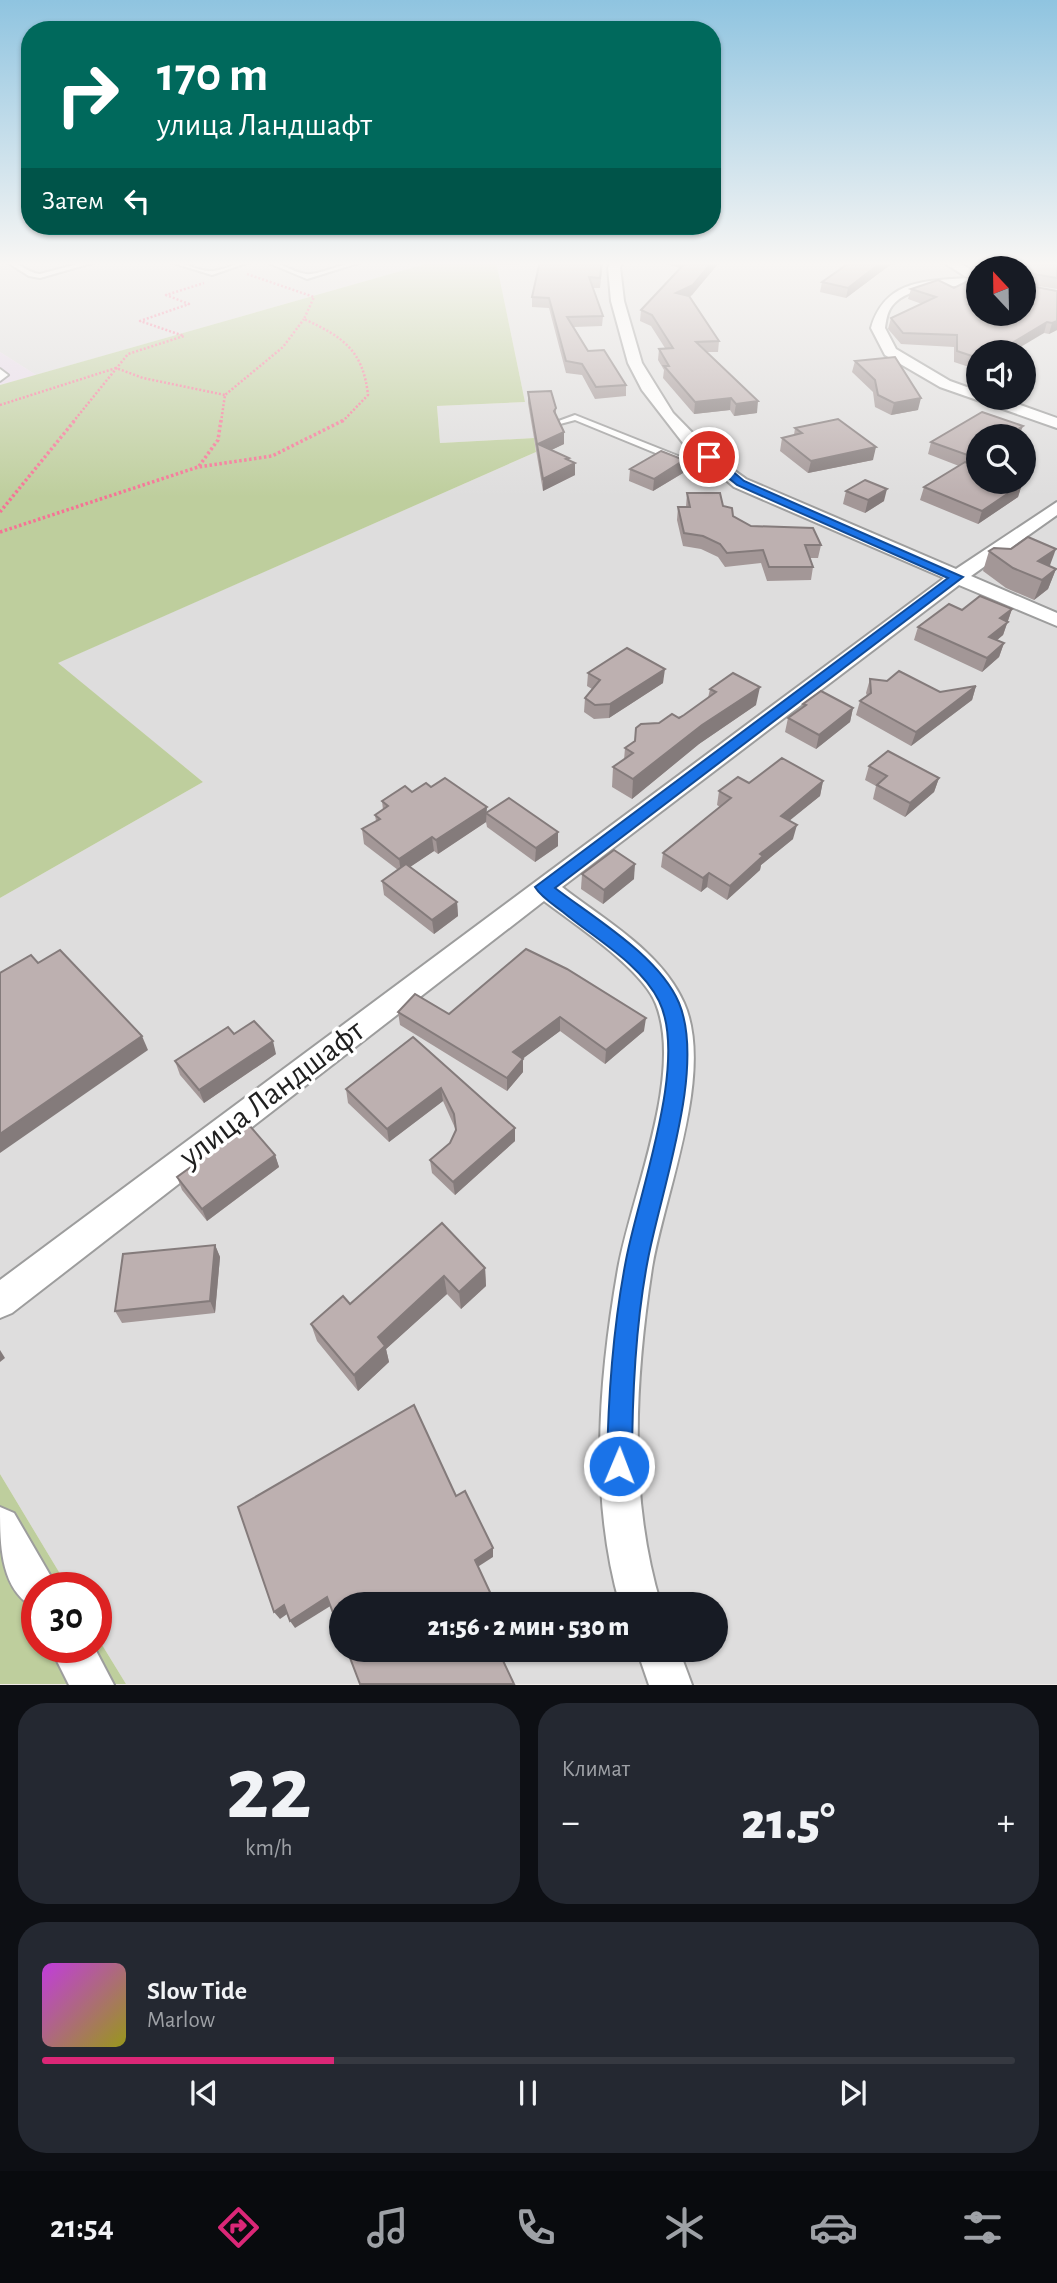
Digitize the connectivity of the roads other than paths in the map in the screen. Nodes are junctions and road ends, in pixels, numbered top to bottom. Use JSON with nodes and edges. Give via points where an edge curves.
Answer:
{"nodes":[{"id":1,"x":625,"y":340,"type":"edge"},
{"id":2,"x":884,"y":340,"type":"edge"},
{"id":3,"x":0,"y":372,"type":"edge"},
{"id":4,"x":0,"y":379,"type":"edge"},
{"id":5,"x":966,"y":391,"type":"edge"},
{"id":6,"x":1020,"y":410,"type":"edge"},
{"id":7,"x":560,"y":422,"type":"edge"},
{"id":8,"x":1057,"y":423,"type":"edge"},
{"id":9,"x":730,"y":476,"type":"junction"},
{"id":10,"x":1057,"y":507,"type":"edge"},
{"id":11,"x":957,"y":577,"type":"junction"},
{"id":12,"x":1057,"y":620,"type":"edge"},
{"id":13,"x":544,"y":887,"type":"junction"},
{"id":14,"x":0,"y":1301,"type":"edge"},
{"id":15,"x":0,"y":1527,"type":"edge"},
{"id":16,"x":27,"y":1572,"type":"edge"},
{"id":17,"x":636,"y":1592,"type":"edge"},
{"id":18,"x":662,"y":1662,"type":"edge"},
{"id":19,"x":80,"y":1663,"type":"edge"},
{"id":20,"x":93,"y":1685,"type":"edge"},
{"id":21,"x":671,"y":1685,"type":"edge"}],
"edges":[{"from":1,"to":9,"type":"street","via":[[648,389],[688,438]]},
{"from":2,"to":5,"type":"street","via":[[890,352]]},
{"from":3,"to":4,"type":"lane","via":[[4,375]]},
{"from":6,"to":8,"type":"street"},
{"from":7,"to":9,"type":"lane","via":[[575,418]]},
{"from":9,"to":11,"type":"street"},
{"from":10,"to":11,"type":"street","name":"улица Ландшафт"},
{"from":11,"to":12,"type":"street"},
{"from":11,"to":13,"type":"street","name":"улица Ландшафт"},
{"from":13,"to":14,"type":"street","name":"улица Ландшафт"},
{"from":13,"to":17,"type":"street","via":[[660,985],[670,1005],[677,1039],[674,1100],[636,1261],[620,1401],[619,1487]]},
{"from":15,"to":16,"type":"street"},
{"from":18,"to":21,"type":"street"},
{"from":19,"to":20,"type":"street"}]}
